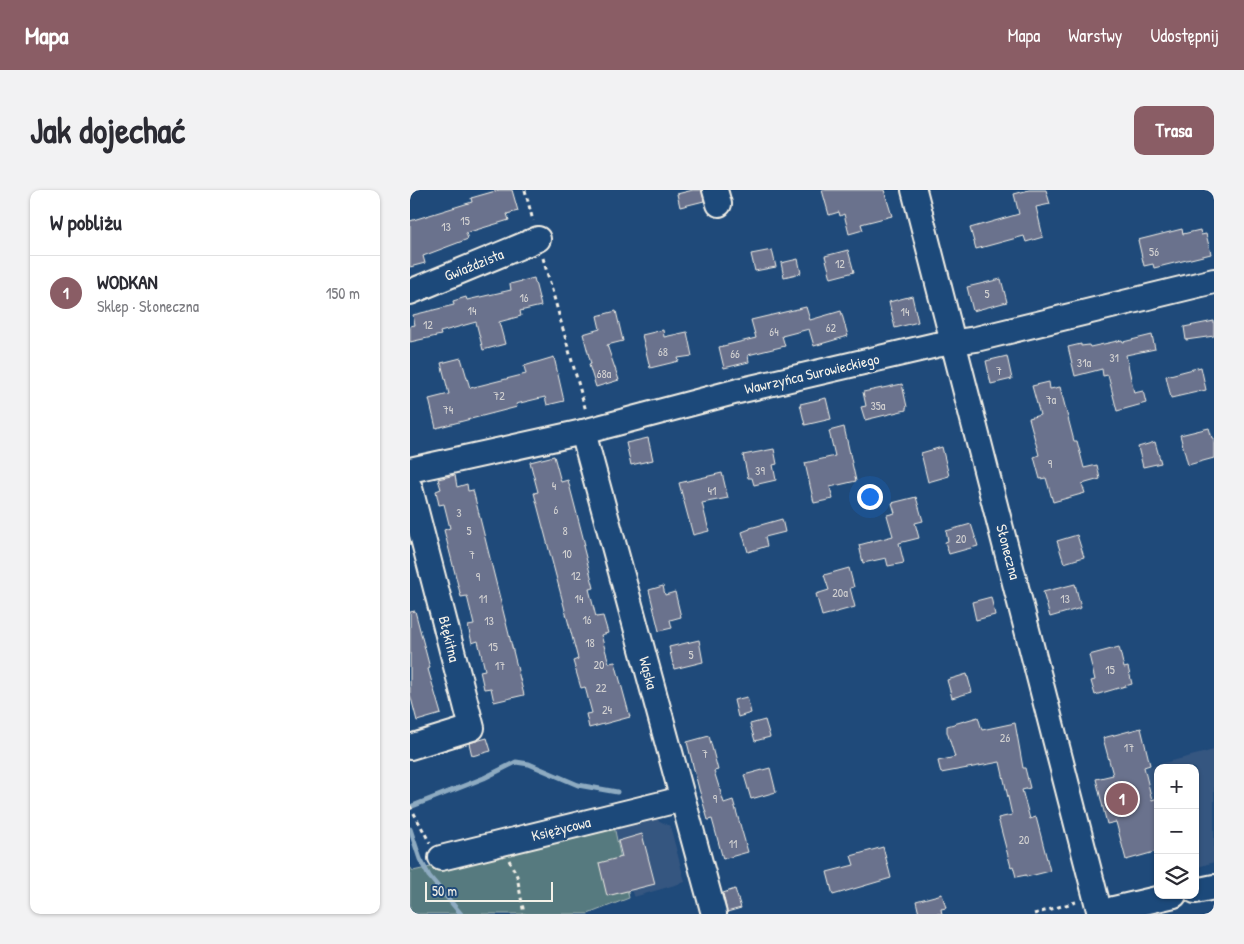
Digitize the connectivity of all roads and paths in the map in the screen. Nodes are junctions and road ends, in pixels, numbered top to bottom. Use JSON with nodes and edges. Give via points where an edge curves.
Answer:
{"nodes":[{"id":1,"x":525,"y":190,"type":"edge"},
{"id":2,"x":914,"y":190,"type":"edge"},
{"id":3,"x":538,"y":239,"type":"junction"},
{"id":4,"x":1214,"y":281,"type":"edge"},
{"id":5,"x":410,"y":292,"type":"edge"},
{"id":6,"x":953,"y":342,"type":"junction"},
{"id":7,"x":584,"y":422,"type":"junction"},
{"id":8,"x":410,"y":470,"type":"edge"},
{"id":9,"x":410,"y":488,"type":"edge"},
{"id":10,"x":410,"y":747,"type":"edge"},
{"id":11,"x":682,"y":799,"type":"junction"},
{"id":12,"x":410,"y":806,"type":"edge"},
{"id":13,"x":502,"y":843,"type":"junction"},
{"id":14,"x":441,"y":858,"type":"joint"},
{"id":15,"x":1214,"y":886,"type":"edge"},
{"id":16,"x":1199,"y":890,"type":"edge"},
{"id":17,"x":1156,"y":899,"type":"edge"},
{"id":18,"x":1100,"y":908,"type":"edge"},
{"id":19,"x":524,"y":914,"type":"edge"},
{"id":20,"x":714,"y":914,"type":"edge"},
{"id":21,"x":1034,"y":914,"type":"edge"}],
"edges":[{"from":1,"to":3,"type":"path"},
{"from":2,"to":6,"type":"street","name":"Słoneczna"},
{"from":3,"to":5,"type":"street","name":"Gwiaździsta"},
{"from":3,"to":7,"type":"path"},
{"from":4,"to":6,"type":"street","name":"Wawrzyńca Surowieckiego"},
{"from":6,"to":7,"type":"street","name":"Wawrzyńca Surowieckiego"},
{"from":6,"to":18,"type":"street","name":"Słoneczna"},
{"from":7,"to":8,"type":"street","name":"Wawrzyńca Surowieckiego"},
{"from":7,"to":11,"type":"street","name":"Wąska"},
{"from":9,"to":10,"type":"street","name":"Błękitna","via":[[472,728]]},
{"from":11,"to":13,"type":"street","name":"Księżycowa"},
{"from":11,"to":20,"type":"street","name":"Wąska"},
{"from":12,"to":14,"type":"path","via":[[432,848]]},
{"from":13,"to":14,"type":"street","name":"Księżycowa"},
{"from":13,"to":19,"type":"path","via":[[517,876]]},
{"from":15,"to":16,"type":"street"},
{"from":17,"to":18,"type":"street"},
{"from":18,"to":21,"type":"path"}]}
